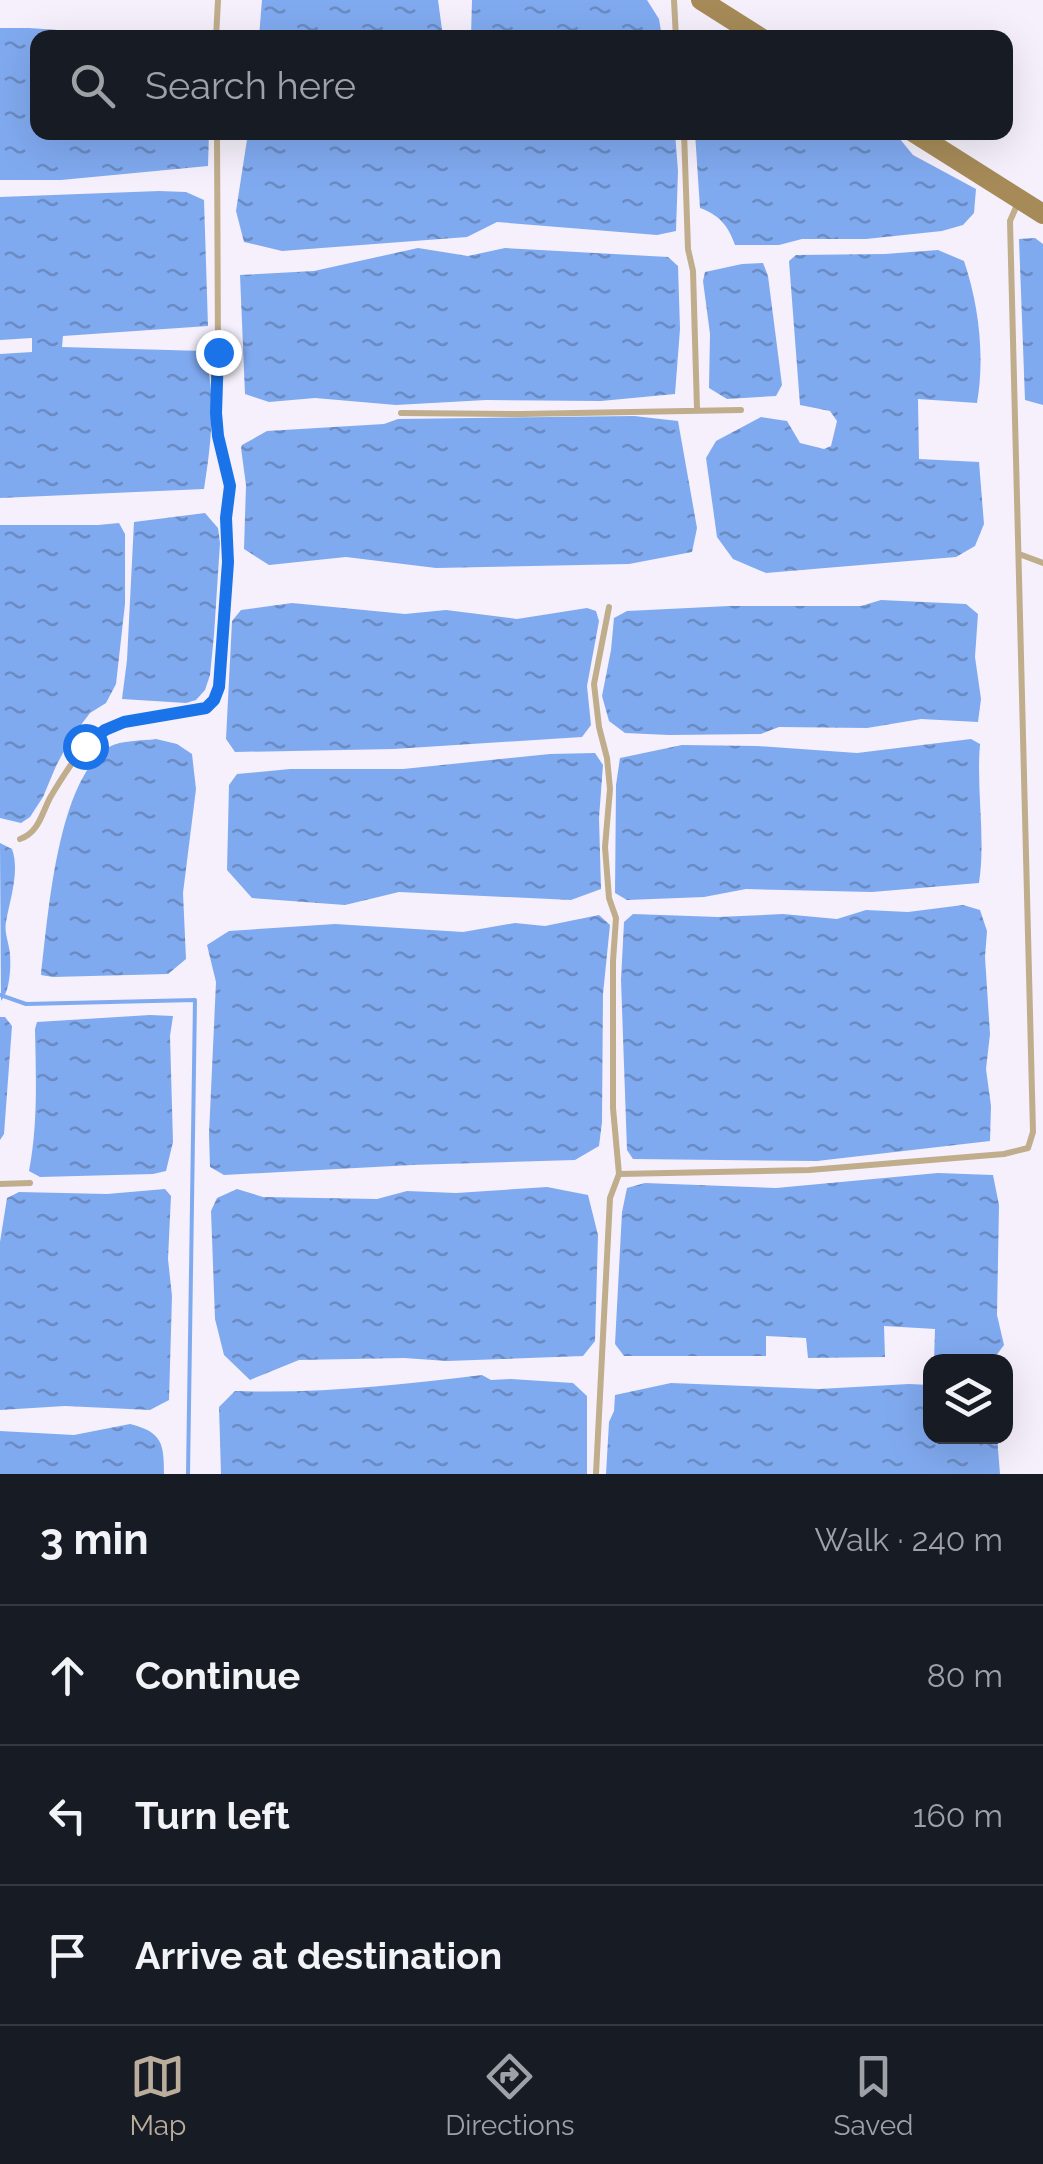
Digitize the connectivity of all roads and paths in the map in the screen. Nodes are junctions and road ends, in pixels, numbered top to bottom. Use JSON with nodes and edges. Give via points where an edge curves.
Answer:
{"nodes":[{"id":1,"x":218,"y":0,"type":"edge"},
{"id":2,"x":674,"y":0,"type":"edge"},
{"id":3,"x":701,"y":0,"type":"edge"},
{"id":4,"x":216,"y":30,"type":"edge"},
{"id":5,"x":676,"y":30,"type":"edge"},
{"id":6,"x":748,"y":30,"type":"edge"},
{"id":7,"x":217,"y":140,"type":"edge"},
{"id":8,"x":684,"y":140,"type":"edge"},
{"id":9,"x":926,"y":140,"type":"edge"},
{"id":10,"x":1020,"y":200,"type":"junction"},
{"id":11,"x":1043,"y":214,"type":"edge"},
{"id":12,"x":697,"y":409,"type":"junction"},
{"id":13,"x":741,"y":410,"type":"dead end"},
{"id":14,"x":402,"y":413,"type":"dead end"},
{"id":15,"x":1019,"y":554,"type":"junction"},
{"id":16,"x":1043,"y":563,"type":"edge"},
{"id":17,"x":610,"y":607,"type":"dead end"},
{"id":18,"x":20,"y":839,"type":"dead end"},
{"id":19,"x":618,"y":1174,"type":"junction"},
{"id":20,"x":30,"y":1183,"type":"dead end"},
{"id":21,"x":0,"y":1184,"type":"edge"},
{"id":22,"x":596,"y":1474,"type":"edge"}],
"edges":[{"from":1,"to":4,"type":"lane"},
{"from":2,"to":5,"type":"lane"},
{"from":3,"to":6,"type":"main road"},
{"from":7,"to":18,"type":"lane","via":[[216,413],[230,486],[219,687],[206,708],[105,730],[85,746],[36,826]]},
{"from":8,"to":12,"type":"lane"},
{"from":9,"to":10,"type":"main road"},
{"from":10,"to":11,"type":"main road"},
{"from":10,"to":15,"type":"lane","via":[[1010,222]]},
{"from":12,"to":13,"type":"lane"},
{"from":12,"to":14,"type":"lane"},
{"from":15,"to":16,"type":"lane"},
{"from":15,"to":19,"type":"lane","via":[[1033,1112],[1028,1148],[809,1170]]},
{"from":17,"to":19,"type":"lane","via":[[594,684],[610,789],[606,847],[608,898],[616,918]]},
{"from":19,"to":22,"type":"lane","via":[[610,1198]]},
{"from":20,"to":21,"type":"lane"}]}
